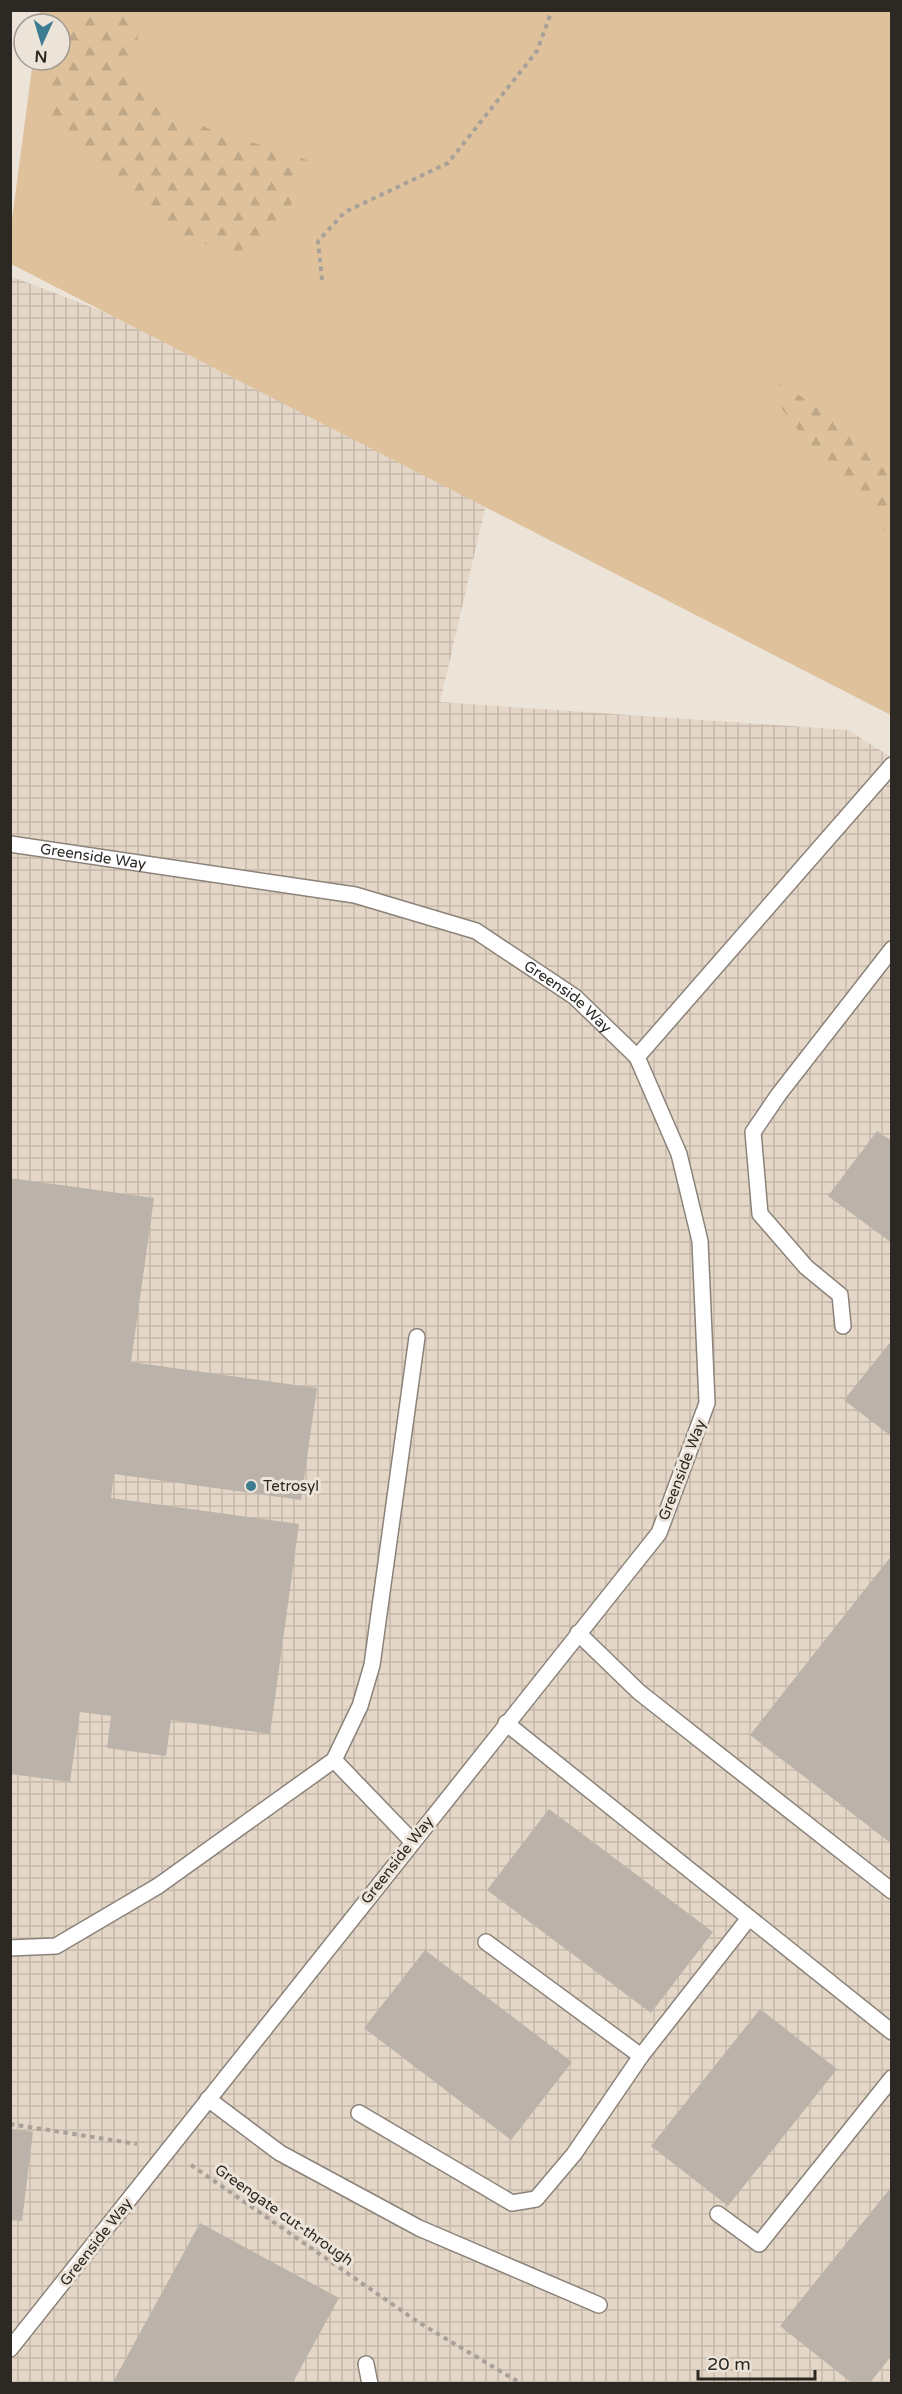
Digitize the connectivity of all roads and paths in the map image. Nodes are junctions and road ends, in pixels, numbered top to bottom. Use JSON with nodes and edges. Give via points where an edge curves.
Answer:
{"nodes":[{"id":1,"x":552,"y":10,"type":"edge"},
{"id":2,"x":322,"y":280,"type":"dead end"},
{"id":3,"x":891,"y":765,"type":"edge"},
{"id":4,"x":885,"y":783,"type":"edge"},
{"id":5,"x":10,"y":844,"type":"edge"},
{"id":6,"x":891,"y":949,"type":"edge"},
{"id":7,"x":637,"y":1057,"type":"junction"},
{"id":8,"x":843,"y":1326,"type":"dead end"},
{"id":9,"x":417,"y":1338,"type":"dead end"},
{"id":10,"x":578,"y":1633,"type":"junction"},
{"id":11,"x":506,"y":1723,"type":"junction"},
{"id":12,"x":334,"y":1760,"type":"junction"},
{"id":13,"x":412,"y":1841,"type":"junction"},
{"id":14,"x":891,"y":1891,"type":"edge"},
{"id":15,"x":749,"y":1918,"type":"junction"},
{"id":16,"x":486,"y":1942,"type":"dead end"},
{"id":17,"x":10,"y":1948,"type":"edge"},
{"id":18,"x":891,"y":2032,"type":"edge"},
{"id":19,"x":641,"y":2056,"type":"junction"},
{"id":20,"x":891,"y":2078,"type":"edge"},
{"id":21,"x":208,"y":2099,"type":"junction"},
{"id":22,"x":359,"y":2113,"type":"dead end"},
{"id":23,"x":10,"y":2124,"type":"edge"},
{"id":24,"x":169,"y":2150,"type":"junction"},
{"id":25,"x":718,"y":2214,"type":"dead end"},
{"id":26,"x":599,"y":2305,"type":"dead end"},
{"id":27,"x":10,"y":2349,"type":"edge"},
{"id":28,"x":366,"y":2364,"type":"dead end"},
{"id":29,"x":370,"y":2384,"type":"edge"},
{"id":30,"x":522,"y":2384,"type":"edge"}],
"edges":[{"from":1,"to":2,"type":"path","via":[[537,51],[448,162],[345,212],[318,241]]},
{"from":3,"to":4,"type":"lane"},
{"from":4,"to":7,"type":"lane"},
{"from":5,"to":7,"type":"lane","name":"Greenside Way","via":[[355,895],[476,931],[575,998]]},
{"from":6,"to":8,"type":"lane","via":[[753,1132],[760,1214],[806,1267],[840,1295]]},
{"from":7,"to":10,"type":"lane","name":"Greenside Way","via":[[679,1154],[700,1241],[707,1403],[659,1533]]},
{"from":9,"to":12,"type":"lane","via":[[372,1665],[360,1706]]},
{"from":10,"to":11,"type":"lane","name":"Greenside Way"},
{"from":10,"to":14,"type":"lane","via":[[639,1692]]},
{"from":11,"to":13,"type":"lane","name":"Greenside Way"},
{"from":11,"to":15,"type":"lane"},
{"from":12,"to":13,"type":"lane"},
{"from":12,"to":17,"type":"lane","via":[[158,1886],[56,1946]]},
{"from":13,"to":21,"type":"lane","name":"Greenside Way"},
{"from":15,"to":18,"type":"lane"},
{"from":15,"to":19,"type":"lane"},
{"from":16,"to":19,"type":"lane"},
{"from":19,"to":22,"type":"lane","via":[[574,2154],[536,2199],[512,2203]]},
{"from":20,"to":25,"type":"lane","via":[[759,2244]]},
{"from":21,"to":24,"type":"lane","name":"Greenside Way"},
{"from":21,"to":26,"type":"lane","via":[[280,2153],[419,2228]]},
{"from":23,"to":24,"type":"path","name":"Greengate cut-through"},
{"from":24,"to":27,"type":"lane","name":"Greenside Way"},
{"from":24,"to":30,"type":"path","name":"Greengate cut-through","via":[[417,2322]]},
{"from":28,"to":29,"type":"lane"}]}
